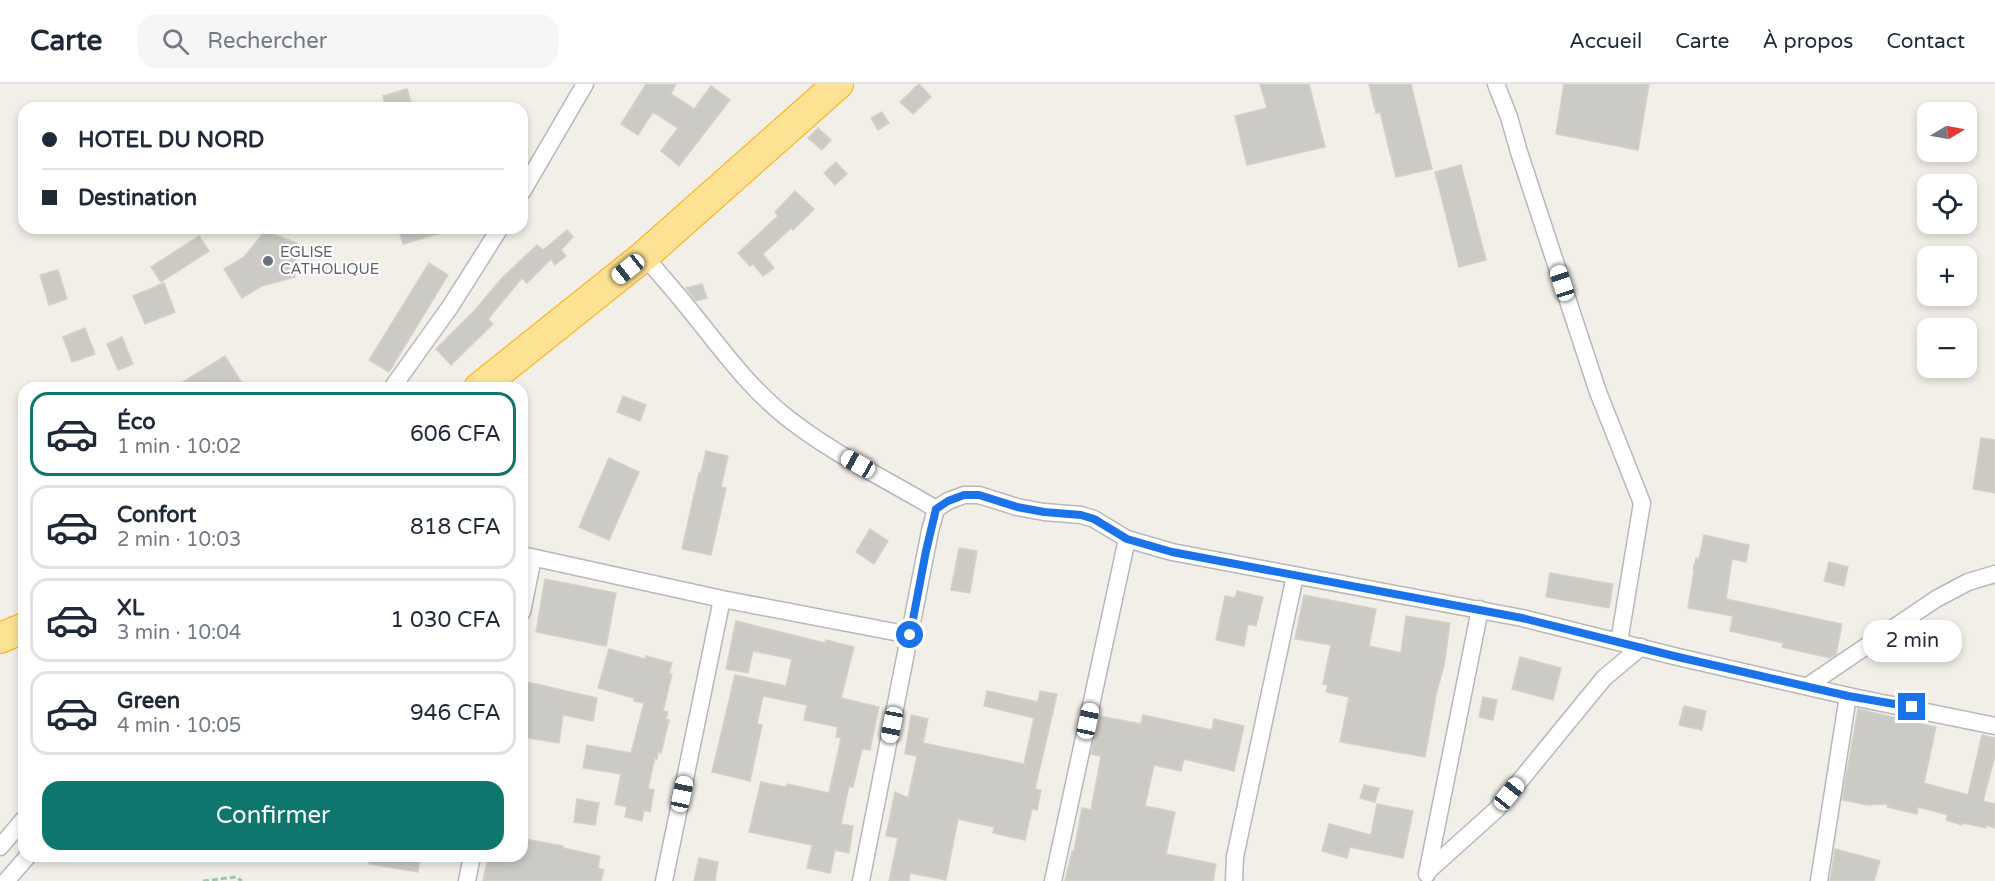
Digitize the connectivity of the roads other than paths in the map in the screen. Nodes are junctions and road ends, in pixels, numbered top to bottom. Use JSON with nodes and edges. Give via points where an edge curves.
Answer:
{"nodes":[{"id":1,"x":585,"y":84,"type":"edge"},
{"id":2,"x":838,"y":84,"type":"edge"},
{"id":3,"x":1496,"y":84,"type":"edge"},
{"id":4,"x":528,"y":182,"type":"edge"},
{"id":5,"x":496,"y":234,"type":"edge"},
{"id":6,"x":644,"y":256,"type":"junction"},
{"id":7,"x":396,"y":382,"type":"edge"},
{"id":8,"x":486,"y":382,"type":"edge"},
{"id":9,"x":936,"y":509,"type":"junction"},
{"id":10,"x":1127,"y":539,"type":"junction"},
{"id":11,"x":528,"y":556,"type":"edge"},
{"id":12,"x":1995,"y":574,"type":"edge"},
{"id":13,"x":1295,"y":576,"type":"junction"},
{"id":14,"x":722,"y":599,"type":"junction"},
{"id":15,"x":1480,"y":609,"type":"junction"},
{"id":16,"x":18,"y":630,"type":"edge"},
{"id":17,"x":910,"y":635,"type":"junction"},
{"id":18,"x":0,"y":638,"type":"edge"},
{"id":19,"x":1619,"y":642,"type":"junction"},
{"id":20,"x":1641,"y":647,"type":"junction"},
{"id":21,"x":1809,"y":685,"type":"junction"},
{"id":22,"x":1848,"y":696,"type":"junction"},
{"id":23,"x":1995,"y":726,"type":"edge"},
{"id":24,"x":18,"y":826,"type":"edge"},
{"id":25,"x":0,"y":847,"type":"edge"},
{"id":26,"x":23,"y":862,"type":"edge"},
{"id":27,"x":471,"y":862,"type":"edge"},
{"id":28,"x":1427,"y":876,"type":"edge"},
{"id":29,"x":6,"y":881,"type":"edge"},
{"id":30,"x":466,"y":881,"type":"edge"},
{"id":31,"x":664,"y":881,"type":"edge"},
{"id":32,"x":861,"y":881,"type":"edge"},
{"id":33,"x":1053,"y":881,"type":"edge"},
{"id":34,"x":1234,"y":881,"type":"edge"},
{"id":35,"x":1819,"y":881,"type":"edge"}],
"edges":[{"from":1,"to":4,"type":"street"},
{"from":2,"to":6,"type":"highway"},
{"from":3,"to":19,"type":"street","via":[[1598,392],[1642,503]]},
{"from":5,"to":7,"type":"street"},
{"from":6,"to":8,"type":"highway"},
{"from":6,"to":9,"type":"street","via":[[728,358],[784,416],[823,444]]},
{"from":9,"to":10,"type":"street","via":[[964,495],[979,495],[1017,507],[1081,515]]},
{"from":9,"to":17,"type":"street"},
{"from":10,"to":13,"type":"street","via":[[1172,552]]},
{"from":10,"to":33,"type":"street"},
{"from":11,"to":14,"type":"street"},
{"from":12,"to":21,"type":"street","via":[[1968,582],[1936,599]]},
{"from":13,"to":15,"type":"street"},
{"from":13,"to":34,"type":"street","via":[[1235,857]]},
{"from":14,"to":17,"type":"street"},
{"from":14,"to":31,"type":"street"},
{"from":15,"to":19,"type":"street"},
{"from":15,"to":28,"type":"street"},
{"from":16,"to":18,"type":"highway"},
{"from":17,"to":32,"type":"street"},
{"from":19,"to":20,"type":"street"},
{"from":20,"to":21,"type":"street"},
{"from":20,"to":28,"type":"street","via":[[1604,678],[1496,810]]},
{"from":21,"to":22,"type":"street"},
{"from":22,"to":23,"type":"street"},
{"from":22,"to":35,"type":"street"},
{"from":24,"to":25,"type":"street"},
{"from":26,"to":29,"type":"street"},
{"from":27,"to":30,"type":"street"}]}
